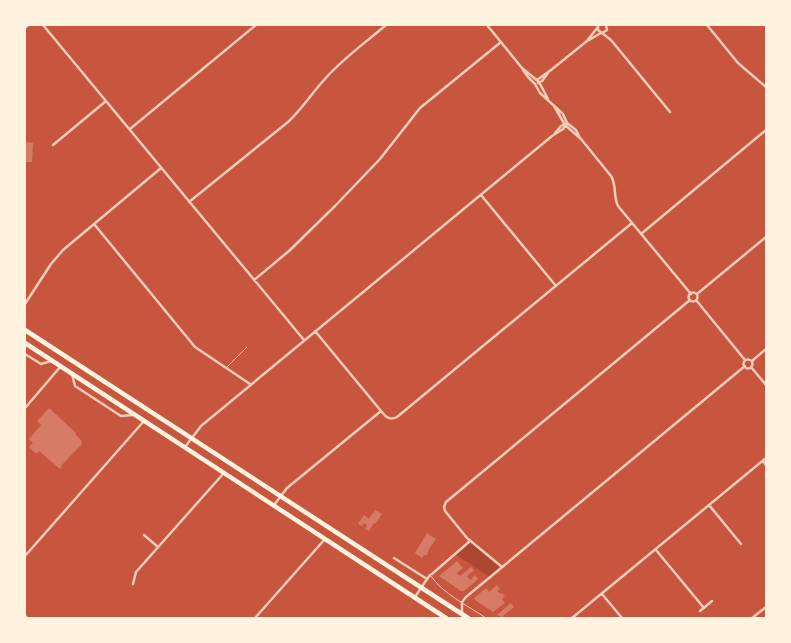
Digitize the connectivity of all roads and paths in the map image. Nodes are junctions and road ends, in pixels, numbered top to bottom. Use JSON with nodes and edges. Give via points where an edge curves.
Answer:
{"nodes":[{"id":1,"x":28,"y":25,"type":"edge"},
{"id":2,"x":43,"y":25,"type":"edge"},
{"id":3,"x":256,"y":25,"type":"edge"},
{"id":4,"x":386,"y":25,"type":"edge"},
{"id":5,"x":487,"y":25,"type":"edge"},
{"id":6,"x":707,"y":25,"type":"edge"},
{"id":7,"x":598,"y":26,"type":"edge"},
{"id":8,"x":607,"y":27,"type":"edge"},
{"id":9,"x":25,"y":28,"type":"edge"},
{"id":10,"x":602,"y":33,"type":"junction"},
{"id":11,"x":611,"y":40,"type":"junction"},
{"id":12,"x":587,"y":41,"type":"junction"},
{"id":13,"x":500,"y":42,"type":"junction"},
{"id":14,"x":522,"y":68,"type":"junction"},
{"id":15,"x":538,"y":81,"type":"junction"},
{"id":16,"x":536,"y":84,"type":"junction"},
{"id":17,"x":766,"y":87,"type":"edge"},
{"id":18,"x":548,"y":99,"type":"junction"},
{"id":19,"x":106,"y":101,"type":"junction"},
{"id":20,"x":670,"y":112,"type":"dead end"},
{"id":21,"x":566,"y":124,"type":"junction"},
{"id":22,"x":130,"y":129,"type":"junction"},
{"id":23,"x":766,"y":130,"type":"edge"},
{"id":24,"x":54,"y":145,"type":"dead end"},
{"id":25,"x":161,"y":168,"type":"junction"},
{"id":26,"x":481,"y":195,"type":"junction"},
{"id":27,"x":189,"y":202,"type":"junction"},
{"id":28,"x":632,"y":223,"type":"junction"},
{"id":29,"x":94,"y":224,"type":"junction"},
{"id":30,"x":641,"y":234,"type":"junction"},
{"id":31,"x":766,"y":237,"type":"edge"},
{"id":32,"x":254,"y":280,"type":"junction"},
{"id":33,"x":556,"y":286,"type":"junction"},
{"id":34,"x":690,"y":294,"type":"junction"},
{"id":35,"x":697,"y":294,"type":"junction"},
{"id":36,"x":690,"y":300,"type":"junction"},
{"id":37,"x":696,"y":300,"type":"junction"},
{"id":38,"x":25,"y":304,"type":"edge"},
{"id":39,"x":25,"y":330,"type":"edge"},
{"id":40,"x":315,"y":331,"type":"junction"},
{"id":41,"x":304,"y":340,"type":"junction"},
{"id":42,"x":25,"y":343,"type":"edge"},
{"id":43,"x":247,"y":347,"type":"dead end"},
{"id":44,"x":766,"y":349,"type":"edge"},
{"id":45,"x":25,"y":354,"type":"edge"},
{"id":46,"x":745,"y":360,"type":"junction"},
{"id":47,"x":53,"y":361,"type":"junction"},
{"id":48,"x":752,"y":361,"type":"junction"},
{"id":49,"x":61,"y":366,"type":"junction"},
{"id":50,"x":745,"y":366,"type":"junction"},
{"id":51,"x":226,"y":367,"type":"junction"},
{"id":52,"x":751,"y":367,"type":"junction"},
{"id":53,"x":72,"y":374,"type":"junction"},
{"id":54,"x":251,"y":384,"type":"junction"},
{"id":55,"x":766,"y":385,"type":"edge"},
{"id":56,"x":25,"y":408,"type":"edge"},
{"id":57,"x":380,"y":411,"type":"junction"},
{"id":58,"x":135,"y":415,"type":"junction"},
{"id":59,"x":144,"y":421,"type":"junction"},
{"id":60,"x":192,"y":437,"type":"junction"},
{"id":61,"x":185,"y":447,"type":"junction"},
{"id":62,"x":766,"y":458,"type":"edge"},
{"id":63,"x":763,"y":461,"type":"junction"},
{"id":64,"x":766,"y":465,"type":"edge"},
{"id":65,"x":224,"y":473,"type":"junction"},
{"id":66,"x":281,"y":495,"type":"junction"},
{"id":67,"x":274,"y":506,"type":"junction"},
{"id":68,"x":709,"y":506,"type":"junction"},
{"id":69,"x":144,"y":535,"type":"dead end"},
{"id":70,"x":325,"y":539,"type":"junction"},
{"id":71,"x":470,"y":541,"type":"junction"},
{"id":72,"x":741,"y":544,"type":"dead end"},
{"id":73,"x":158,"y":547,"type":"junction"},
{"id":74,"x":656,"y":550,"type":"junction"},
{"id":75,"x":25,"y":556,"type":"edge"},
{"id":76,"x":394,"y":558,"type":"dead end"},
{"id":77,"x":502,"y":567,"type":"junction"},
{"id":78,"x":431,"y":575,"type":"junction"},
{"id":79,"x":427,"y":579,"type":"junction"},
{"id":80,"x":133,"y":584,"type":"dead end"},
{"id":81,"x":421,"y":587,"type":"junction"},
{"id":82,"x":602,"y":594,"type":"junction"},
{"id":83,"x":415,"y":597,"type":"junction"},
{"id":84,"x":712,"y":601,"type":"dead end"},
{"id":85,"x":462,"y":602,"type":"junction"},
{"id":86,"x":766,"y":607,"type":"edge"},
{"id":87,"x":704,"y":608,"type":"junction"},
{"id":88,"x":700,"y":611,"type":"dead end"},
{"id":89,"x":462,"y":614,"type":"junction"},
{"id":90,"x":255,"y":618,"type":"edge"},
{"id":91,"x":446,"y":618,"type":"edge"},
{"id":92,"x":468,"y":618,"type":"edge"},
{"id":93,"x":486,"y":618,"type":"edge"},
{"id":94,"x":572,"y":618,"type":"edge"},
{"id":95,"x":622,"y":618,"type":"edge"},
{"id":96,"x":752,"y":618,"type":"edge"}],
"edges":[{"from":1,"to":9,"type":"street"},
{"from":2,"to":19,"type":"street"},
{"from":3,"to":22,"type":"street"},
{"from":4,"to":27,"type":"street","via":[[335,69],[288,122]]},
{"from":5,"to":13,"type":"street"},
{"from":6,"to":17,"type":"street","via":[[738,63]]},
{"from":7,"to":10,"type":"street"},
{"from":7,"to":12,"type":"street"},
{"from":8,"to":10,"type":"street"},
{"from":8,"to":11,"type":"street"},
{"from":10,"to":11,"type":"street"},
{"from":10,"to":12,"type":"street"},
{"from":11,"to":20,"type":"street"},
{"from":12,"to":15,"type":"street"},
{"from":13,"to":14,"type":"street"},
{"from":13,"to":32,"type":"street","via":[[420,108],[380,159],[335,206]]},
{"from":14,"to":15,"type":"street"},
{"from":14,"to":16,"type":"street"},
{"from":15,"to":16,"type":"street"},
{"from":15,"to":18,"type":"street"},
{"from":16,"to":18,"type":"street"},
{"from":18,"to":21,"type":"street","via":[[562,114]]},
{"from":19,"to":22,"type":"street"},
{"from":19,"to":24,"type":"street"},
{"from":21,"to":26,"type":"street"},
{"from":21,"to":28,"type":"street","via":[[576,130],[611,176],[616,203]]},
{"from":22,"to":25,"type":"street"},
{"from":23,"to":30,"type":"street"},
{"from":25,"to":27,"type":"street"},
{"from":25,"to":29,"type":"street"},
{"from":26,"to":33,"type":"street"},
{"from":26,"to":40,"type":"street"},
{"from":27,"to":32,"type":"street"},
{"from":28,"to":30,"type":"street"},
{"from":28,"to":33,"type":"street"},
{"from":29,"to":38,"type":"street","via":[[62,250]]},
{"from":29,"to":51,"type":"street","via":[[195,347]]},
{"from":30,"to":34,"type":"street"},
{"from":31,"to":35,"type":"street"},
{"from":32,"to":41,"type":"street"},
{"from":33,"to":57,"type":"street","via":[[397,417],[388,418]]},
{"from":34,"to":35,"type":"street"},
{"from":34,"to":36,"type":"street"},
{"from":35,"to":37,"type":"street"},
{"from":36,"to":37,"type":"street"},
{"from":36,"to":71,"type":"street","via":[[447,500],[445,511]]},
{"from":37,"to":46,"type":"street"},
{"from":39,"to":60,"type":"main road"},
{"from":40,"to":41,"type":"street"},
{"from":40,"to":57,"type":"street"},
{"from":41,"to":54,"type":"street"},
{"from":42,"to":47,"type":"main road"},
{"from":43,"to":51,"type":"lane"},
{"from":44,"to":48,"type":"street"},
{"from":45,"to":47,"type":"street","via":[[41,364]]},
{"from":46,"to":48,"type":"street"},
{"from":46,"to":50,"type":"street"},
{"from":47,"to":49,"type":"main road"},
{"from":48,"to":52,"type":"street"},
{"from":49,"to":53,"type":"main road"},
{"from":49,"to":56,"type":"street"},
{"from":50,"to":52,"type":"street"},
{"from":50,"to":77,"type":"street"},
{"from":51,"to":54,"type":"street"},
{"from":52,"to":55,"type":"street"},
{"from":53,"to":58,"type":"main road"},
{"from":53,"to":58,"type":"street","via":[[75,386],[121,416]]},
{"from":54,"to":60,"type":"street"},
{"from":57,"to":66,"type":"street"},
{"from":58,"to":59,"type":"main road"},
{"from":59,"to":61,"type":"main road"},
{"from":59,"to":75,"type":"street"},
{"from":60,"to":61,"type":"street"},
{"from":60,"to":66,"type":"main road"},
{"from":61,"to":65,"type":"main road"},
{"from":62,"to":63,"type":"street"},
{"from":63,"to":64,"type":"street"},
{"from":63,"to":68,"type":"street"},
{"from":65,"to":67,"type":"main road"},
{"from":65,"to":73,"type":"street"},
{"from":66,"to":67,"type":"street"},
{"from":66,"to":81,"type":"main road"},
{"from":67,"to":70,"type":"main road"},
{"from":68,"to":72,"type":"street"},
{"from":68,"to":74,"type":"street"},
{"from":69,"to":73,"type":"street"},
{"from":70,"to":83,"type":"main road"},
{"from":70,"to":90,"type":"street"},
{"from":71,"to":77,"type":"street"},
{"from":71,"to":78,"type":"street"},
{"from":73,"to":80,"type":"street","via":[[136,572]]},
{"from":74,"to":82,"type":"street"},
{"from":74,"to":87,"type":"street"},
{"from":76,"to":79,"type":"street"},
{"from":77,"to":85,"type":"street"},
{"from":78,"to":79,"type":"street"},
{"from":78,"to":85,"type":"lane","via":[[439,586]]},
{"from":79,"to":81,"type":"street"},
{"from":81,"to":83,"type":"street"},
{"from":81,"to":89,"type":"main road"},
{"from":82,"to":94,"type":"street"},
{"from":82,"to":95,"type":"street"},
{"from":83,"to":91,"type":"main road"},
{"from":84,"to":87,"type":"street"},
{"from":85,"to":89,"type":"street"},
{"from":85,"to":93,"type":"lane"},
{"from":86,"to":96,"type":"street"},
{"from":87,"to":88,"type":"street"},
{"from":89,"to":92,"type":"main road"}]}
